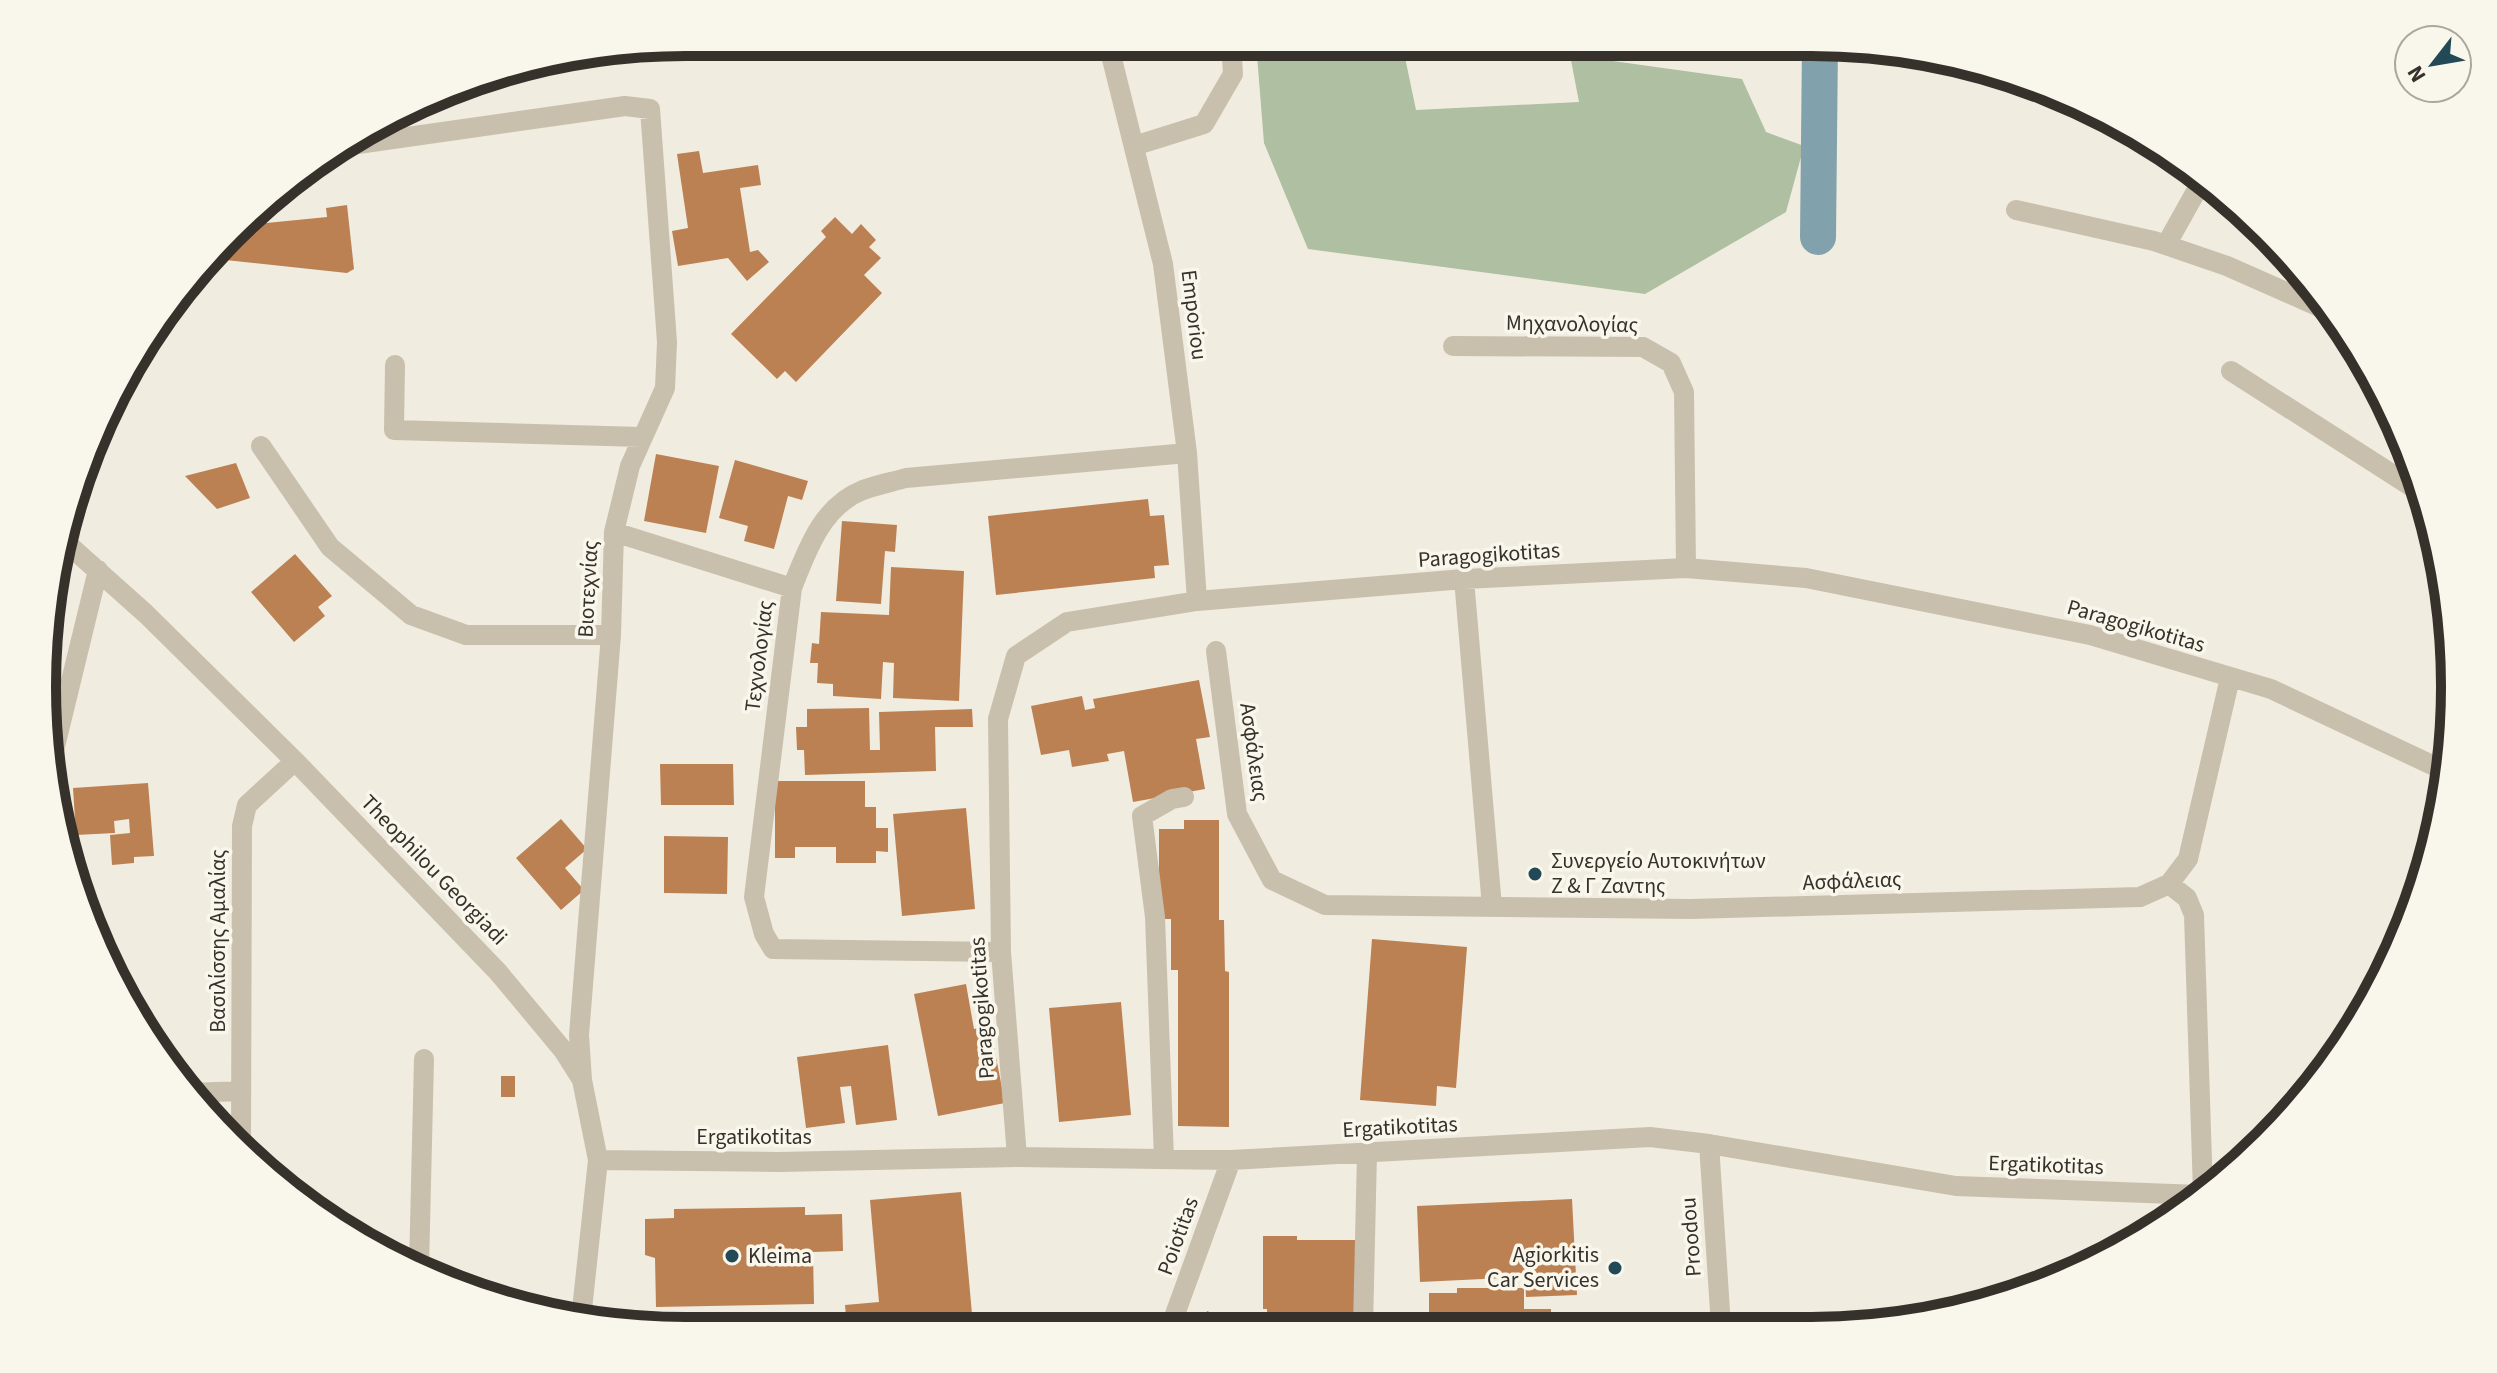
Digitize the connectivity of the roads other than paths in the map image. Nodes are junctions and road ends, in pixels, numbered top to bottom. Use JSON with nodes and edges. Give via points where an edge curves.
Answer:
{"nodes":[{"id":1,"x":1111,"y":56,"type":"edge"},
{"id":2,"x":1232,"y":56,"type":"edge"},
{"id":3,"x":367,"y":143,"type":"edge"},
{"id":4,"x":1134,"y":146,"type":"junction"},
{"id":5,"x":2197,"y":189,"type":"edge"},
{"id":6,"x":2016,"y":210,"type":"dead end"},
{"id":7,"x":2166,"y":245,"type":"junction"},
{"id":8,"x":2311,"y":303,"type":"edge"},
{"id":9,"x":1453,"y":346,"type":"dead end"},
{"id":10,"x":395,"y":365,"type":"dead end"},
{"id":11,"x":2231,"y":371,"type":"dead end"},
{"id":12,"x":642,"y":437,"type":"junction"},
{"id":13,"x":261,"y":446,"type":"dead end"},
{"id":14,"x":1187,"y":453,"type":"junction"},
{"id":15,"x":2408,"y":484,"type":"edge"},
{"id":16,"x":614,"y":532,"type":"junction"},
{"id":17,"x":72,"y":547,"type":"edge"},
{"id":18,"x":1686,"y":568,"type":"junction"},
{"id":19,"x":98,"y":570,"type":"junction"},
{"id":20,"x":1464,"y":579,"type":"junction"},
{"id":21,"x":792,"y":588,"type":"junction"},
{"id":22,"x":1197,"y":601,"type":"junction"},
{"id":23,"x":611,"y":635,"type":"junction"},
{"id":24,"x":1216,"y":651,"type":"dead end"},
{"id":25,"x":2230,"y":678,"type":"junction"},
{"id":26,"x":58,"y":735,"type":"edge"},
{"id":27,"x":295,"y":761,"type":"junction"},
{"id":28,"x":2436,"y":767,"type":"edge"},
{"id":29,"x":1184,"y":797,"type":"dead end"},
{"id":30,"x":2169,"y":884,"type":"junction"},
{"id":31,"x":1492,"y":907,"type":"junction"},
{"id":32,"x":1001,"y":952,"type":"junction"},
{"id":33,"x":424,"y":1059,"type":"dead end"},
{"id":34,"x":582,"y":1080,"type":"junction"},
{"id":35,"x":240,"y":1091,"type":"junction"},
{"id":36,"x":204,"y":1092,"type":"edge"},
{"id":37,"x":241,"y":1132,"type":"edge"},
{"id":38,"x":1709,"y":1144,"type":"junction"},
{"id":39,"x":1367,"y":1153,"type":"junction"},
{"id":40,"x":1017,"y":1157,"type":"junction"},
{"id":41,"x":1164,"y":1159,"type":"junction"},
{"id":42,"x":598,"y":1160,"type":"junction"},
{"id":43,"x":1231,"y":1160,"type":"junction"},
{"id":44,"x":2202,"y":1181,"type":"edge"},
{"id":45,"x":2186,"y":1193,"type":"edge"},
{"id":46,"x":419,"y":1257,"type":"edge"},
{"id":47,"x":582,"y":1308,"type":"edge"},
{"id":48,"x":1174,"y":1317,"type":"edge"},
{"id":49,"x":1363,"y":1317,"type":"edge"},
{"id":50,"x":1720,"y":1317,"type":"edge"}],
"edges":[{"from":1,"to":4,"type":"street","name":"Emporiou"},
{"from":2,"to":4,"type":"street","via":[[1233,74],[1204,124]]},
{"from":3,"to":12,"type":"street","name":"Βιοτεχνίας","via":[[625,106],[650,109],[666,364],[665,388]]},
{"from":4,"to":14,"type":"street","name":"Emporiou","via":[[1163,264]]},
{"from":5,"to":7,"type":"street"},
{"from":6,"to":7,"type":"street"},
{"from":7,"to":8,"type":"street"},
{"from":9,"to":18,"type":"street","name":"Μηχανολογίας","via":[[1643,347],[1671,363],[1684,392]]},
{"from":10,"to":12,"type":"street","via":[[394,430]]},
{"from":11,"to":15,"type":"street"},
{"from":12,"to":16,"type":"street","name":"Βιοτεχνίας"},
{"from":13,"to":23,"type":"street","via":[[330,547],[411,615],[466,635]]},
{"from":14,"to":21,"type":"street","name":"Τεχνολογίας","via":[[906,478],[862,490],[832,509]]},
{"from":14,"to":22,"type":"street","name":"Emporiou"},
{"from":16,"to":21,"type":"street"},
{"from":16,"to":23,"type":"street","name":"Βιοτεχνίας"},
{"from":17,"to":19,"type":"street","name":"Theophilou Georgiadi"},
{"from":18,"to":20,"type":"street","name":"Paragogikotitas"},
{"from":18,"to":25,"type":"street","name":"Paragogikotitas","via":[[1806,578],[2090,635]]},
{"from":19,"to":26,"type":"street"},
{"from":19,"to":27,"type":"street","name":"Theophilou Georgiadi"},
{"from":20,"to":22,"type":"street","name":"Paragogikotitas"},
{"from":20,"to":31,"type":"street"},
{"from":21,"to":32,"type":"street","name":"Τεχνολογίας","via":[[754,897],[764,934],[773,949]]},
{"from":22,"to":32,"type":"street","name":"Paragogikotitas","via":[[1067,622],[1016,656],[998,719]]},
{"from":23,"to":34,"type":"street","name":"Βιοτεχνίας","via":[[579,1035]]},
{"from":24,"to":31,"type":"street","name":"Ασφάλειας","via":[[1237,814],[1272,880],[1325,905]]},
{"from":25,"to":28,"type":"street","name":"Paragogikotitas","via":[[2271,689]]},
{"from":25,"to":30,"type":"street","via":[[2188,859]]},
{"from":27,"to":34,"type":"street","name":"Theophilou Georgiadi","via":[[498,972]]},
{"from":27,"to":35,"type":"street","name":"Βασιλίσσης Αμαλίας","via":[[247,805],[242,826]]},
{"from":29,"to":41,"type":"street","via":[[1142,816],[1155,917]]},
{"from":30,"to":31,"type":"street","name":"Ασφάλειας","via":[[2140,897],[1691,909]]},
{"from":30,"to":44,"type":"street","name":"Ergatikotitas","via":[[2187,898],[2194,915]]},
{"from":32,"to":40,"type":"street","name":"Paragogikotitas"},
{"from":33,"to":46,"type":"street"},
{"from":34,"to":42,"type":"street","name":"Theophilou Georgiadi"},
{"from":35,"to":36,"type":"street"},
{"from":35,"to":37,"type":"street","name":"Βασιλίσσης Αμαλίας"},
{"from":38,"to":39,"type":"street","name":"Ergatikotitas","via":[[1650,1137]]},
{"from":38,"to":45,"type":"street","name":"Ergatikotitas","via":[[1956,1186]]},
{"from":38,"to":50,"type":"street","name":"Proodou"},
{"from":39,"to":43,"type":"street","name":"Ergatikotitas"},
{"from":39,"to":49,"type":"street"},
{"from":40,"to":41,"type":"street","name":"Ergatikotitas"},
{"from":40,"to":42,"type":"street","name":"Ergatikotitas"},
{"from":41,"to":43,"type":"street","name":"Ergatikotitas"},
{"from":42,"to":47,"type":"street","name":"Theophilou Georgiadi"},
{"from":43,"to":48,"type":"street","name":"Poiotitas"}]}
